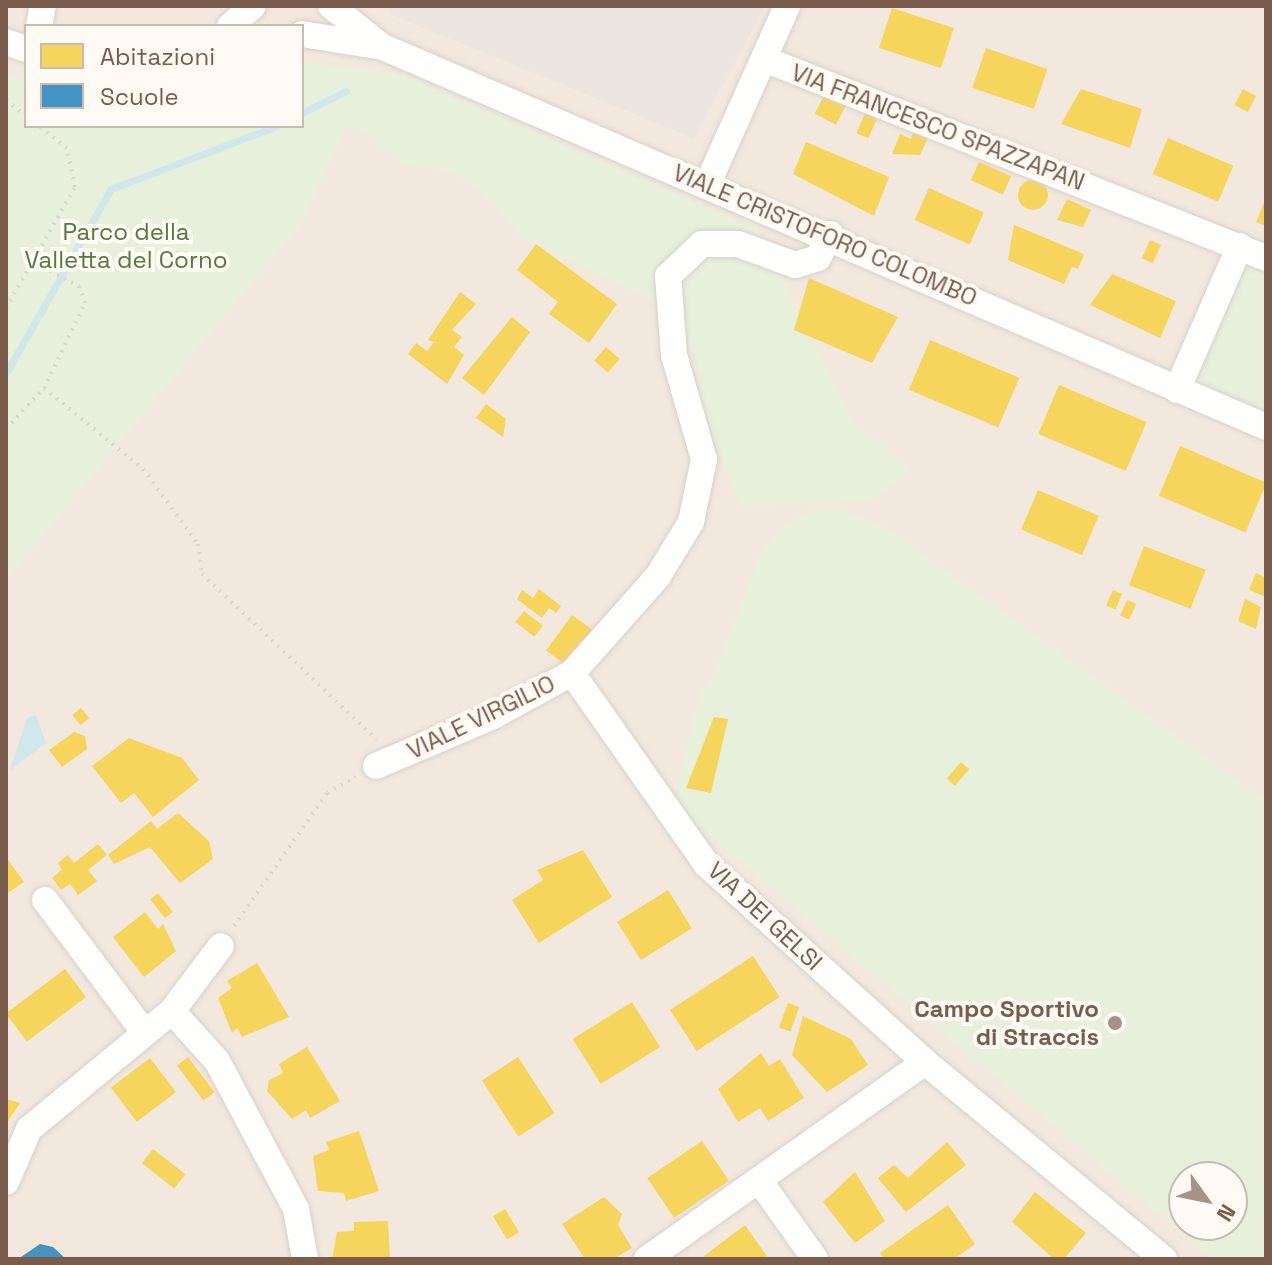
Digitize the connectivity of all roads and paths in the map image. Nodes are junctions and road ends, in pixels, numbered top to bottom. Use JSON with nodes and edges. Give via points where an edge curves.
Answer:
{"nodes":[{"id":1,"x":253,"y":6,"type":"edge"},
{"id":2,"x":331,"y":6,"type":"edge"},
{"id":3,"x":787,"y":6,"type":"edge"},
{"id":4,"x":232,"y":24,"type":"edge"},
{"id":5,"x":304,"y":34,"type":"edge"},
{"id":6,"x":383,"y":47,"type":"junction"},
{"id":7,"x":764,"y":59,"type":"junction"},
{"id":8,"x":6,"y":100,"type":"edge"},
{"id":9,"x":24,"y":114,"type":"edge"},
{"id":10,"x":42,"y":128,"type":"edge"},
{"id":11,"x":708,"y":183,"type":"junction"},
{"id":12,"x":830,"y":234,"type":"junction"},
{"id":13,"x":1240,"y":246,"type":"junction"},
{"id":14,"x":1266,"y":258,"type":"edge"},
{"id":15,"x":34,"y":262,"type":"junction"},
{"id":16,"x":6,"y":308,"type":"edge"},
{"id":17,"x":44,"y":388,"type":"junction"},
{"id":18,"x":1177,"y":390,"type":"junction"},
{"id":19,"x":1266,"y":427,"type":"edge"},
{"id":20,"x":6,"y":429,"type":"edge"},
{"id":21,"x":572,"y":673,"type":"junction"},
{"id":22,"x":386,"y":762,"type":"junction"},
{"id":23,"x":45,"y":900,"type":"dead end"},
{"id":24,"x":221,"y":946,"type":"joint"},
{"id":25,"x":172,"y":1011,"type":"junction"},
{"id":26,"x":145,"y":1033,"type":"junction"},
{"id":27,"x":925,"y":1062,"type":"junction"},
{"id":28,"x":6,"y":1182,"type":"edge"},
{"id":29,"x":761,"y":1183,"type":"junction"},
{"id":30,"x":305,"y":1259,"type":"edge"},
{"id":31,"x":647,"y":1259,"type":"edge"},
{"id":32,"x":815,"y":1259,"type":"edge"},
{"id":33,"x":1164,"y":1259,"type":"edge"}],
"edges":[{"from":1,"to":4,"type":"street"},
{"from":2,"to":6,"type":"street","name":"VIALE CRISTOFORO COLOMBO"},
{"from":3,"to":7,"type":"street"},
{"from":5,"to":6,"type":"street","name":"VIALE CRISTOFORO COLOMBO"},
{"from":6,"to":11,"type":"street","name":"VIALE CRISTOFORO COLOMBO"},
{"from":7,"to":11,"type":"street","name":"VIA FRANCESCO SPAZZAPAN"},
{"from":7,"to":13,"type":"street","name":"VIA FRANCESCO SPAZZAPAN"},
{"from":8,"to":9,"type":"path"},
{"from":10,"to":15,"type":"path","via":[[67,148],[75,187]]},
{"from":11,"to":12,"type":"street","name":"VIALE CRISTOFORO COLOMBO"},
{"from":12,"to":18,"type":"street","name":"VIALE CRISTOFORO COLOMBO"},
{"from":12,"to":21,"type":"street","name":"VIALE VIRGILIO","via":[[818,258],[795,265],[738,244],[702,244],[668,276],[674,355],[704,459],[691,522],[658,576]]},
{"from":13,"to":14,"type":"street","name":"VIA FRANCESCO SPAZZAPAN"},
{"from":13,"to":18,"type":"street"},
{"from":15,"to":16,"type":"path"},
{"from":15,"to":17,"type":"path","via":[[76,285],[85,303]]},
{"from":17,"to":20,"type":"path"},
{"from":17,"to":22,"type":"path","via":[[143,469],[198,544],[202,574]]},
{"from":18,"to":19,"type":"street","name":"VIALE CRISTOFORO COLOMBO"},
{"from":21,"to":22,"type":"street","name":"VIALE VIRGILIO"},
{"from":21,"to":27,"type":"street","name":"VIA DEI GELSI","via":[[706,864]]},
{"from":22,"to":24,"type":"path","via":[[327,793]]},
{"from":23,"to":26,"type":"street"},
{"from":24,"to":25,"type":"street"},
{"from":25,"to":26,"type":"street"},
{"from":25,"to":30,"type":"street","via":[[217,1061],[296,1209]]},
{"from":26,"to":28,"type":"street","via":[[29,1129]]},
{"from":27,"to":29,"type":"street"},
{"from":27,"to":33,"type":"street","name":"VIA DEI GELSI"},
{"from":29,"to":31,"type":"street"},
{"from":29,"to":32,"type":"street"}]}
